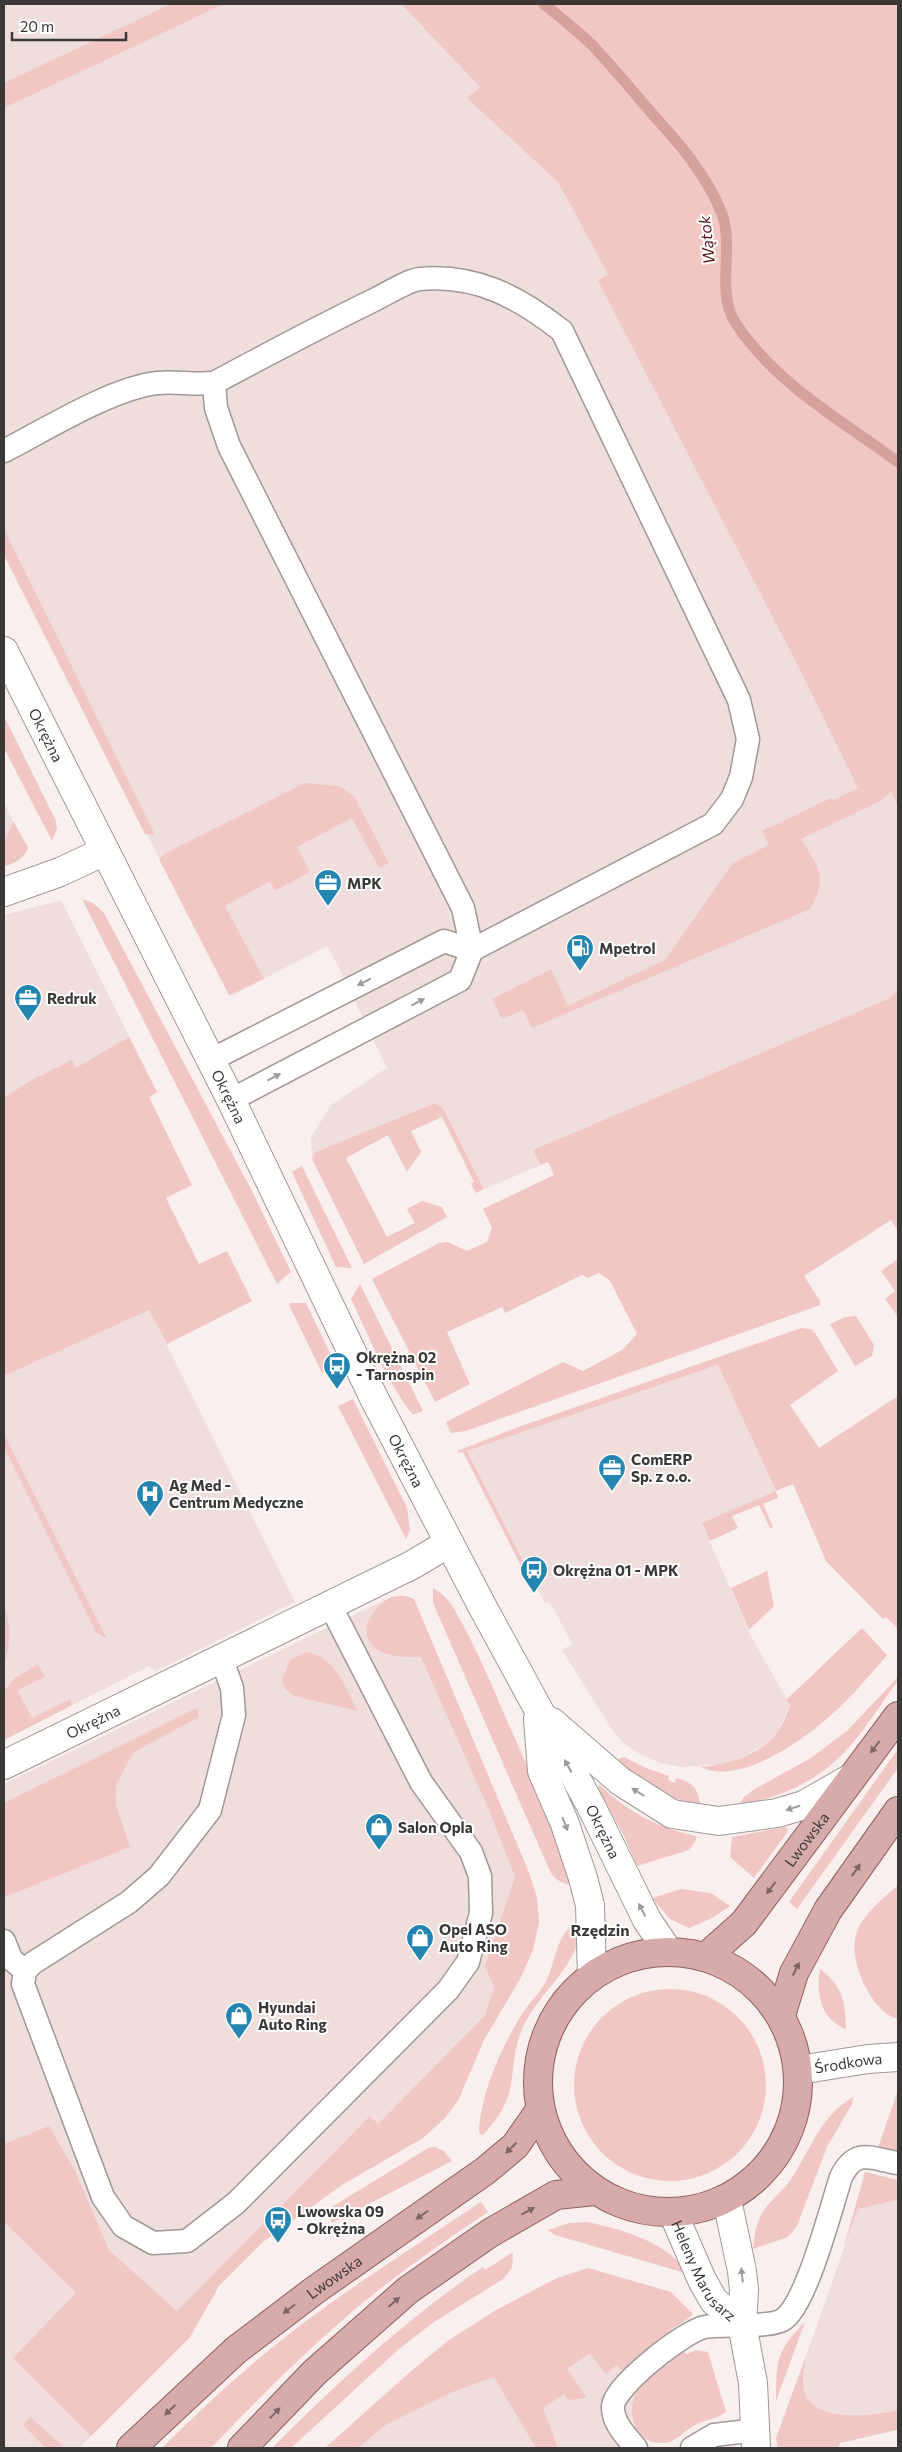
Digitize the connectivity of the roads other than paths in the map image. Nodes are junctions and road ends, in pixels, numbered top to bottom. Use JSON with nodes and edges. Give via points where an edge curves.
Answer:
{"nodes":[{"id":1,"x":214,"y":382,"type":"junction"},
{"id":2,"x":4,"y":452,"type":"edge"},
{"id":3,"x":4,"y":651,"type":"edge"},
{"id":4,"x":105,"y":851,"type":"junction"},
{"id":5,"x":4,"y":892,"type":"edge"},
{"id":6,"x":472,"y":950,"type":"junction"},
{"id":7,"x":211,"y":1060,"type":"junction"},
{"id":8,"x":231,"y":1100,"type":"junction"},
{"id":9,"x":448,"y":1543,"type":"junction"},
{"id":10,"x":329,"y":1603,"type":"junction"},
{"id":11,"x":221,"y":1657,"type":"junction"},
{"id":12,"x":537,"y":1710,"type":"junction"},
{"id":13,"x":898,"y":1716,"type":"edge"},
{"id":14,"x":4,"y":1765,"type":"edge"},
{"id":15,"x":851,"y":1778,"type":"junction"},
{"id":16,"x":898,"y":1811,"type":"edge"},
{"id":17,"x":4,"y":1941,"type":"edge"},
{"id":18,"x":668,"y":1951,"type":"junction"},
{"id":19,"x":707,"y":1956,"type":"junction"},
{"id":20,"x":25,"y":1971,"type":"junction"},
{"id":21,"x":592,"y":1976,"type":"junction"},
{"id":22,"x":781,"y":2015,"type":"junction"},
{"id":23,"x":898,"y":2057,"type":"edge"},
{"id":24,"x":799,"y":2070,"type":"junction"},
{"id":25,"x":540,"y":2110,"type":"junction"},
{"id":26,"x":898,"y":2163,"type":"edge"},
{"id":27,"x":595,"y":2191,"type":"junction"},
{"id":28,"x":727,"y":2200,"type":"junction"},
{"id":29,"x":673,"y":2213,"type":"junction"},
{"id":30,"x":742,"y":2324,"type":"junction"},
{"id":31,"x":756,"y":2439,"type":"edge"},
{"id":32,"x":131,"y":2448,"type":"edge"},
{"id":33,"x":242,"y":2448,"type":"edge"},
{"id":34,"x":636,"y":2448,"type":"edge"},
{"id":35,"x":692,"y":2448,"type":"edge"}],
"edges":[{"from":1,"to":2,"type":"lane","via":[[134,387]]},
{"from":1,"to":6,"type":"lane","via":[[216,408],[229,446],[464,908]]},
{"from":1,"to":6,"type":"lane","via":[[418,279],[456,278],[500,291],[533,308],[562,331],[739,700],[748,738],[741,777],[732,799],[713,824]]},
{"from":3,"to":4,"type":"street","name":"Okrężna"},
{"from":4,"to":5,"type":"street","via":[[60,872]]},
{"from":4,"to":7,"type":"street","name":"Okrężna"},
{"from":6,"to":7,"type":"lane","one_way":true,"via":[[444,942]]},
{"from":8,"to":6,"type":"lane","one_way":true,"via":[[460,980]]},
{"from":7,"to":8,"type":"street","name":"Okrężna"},
{"from":8,"to":9,"type":"street","name":"Okrężna","via":[[373,1396]]},
{"from":9,"to":10,"type":"street","name":"Okrężna","via":[[412,1565]]},
{"from":9,"to":12,"type":"street","name":"Okrężna"},
{"from":10,"to":11,"type":"street","name":"Okrężna"},
{"from":10,"to":20,"type":"lane","via":[[421,1782],[471,1852],[480,1876],[481,1913],[468,1962],[448,1990],[236,2203],[187,2241],[153,2243],[123,2226],[103,2197],[23,1984]]},
{"from":11,"to":14,"type":"street","name":"Okrężna"},
{"from":11,"to":20,"type":"lane","via":[[232,1688],[234,1715],[210,1810],[159,1876],[129,1902]]},
{"from":15,"to":12,"type":"street","one_way":true,"via":[[804,1805],[777,1813],[719,1821],[672,1814],[620,1781]]},
{"from":18,"to":12,"type":"street","name":"Okrężna","one_way":true,"via":[[647,1920],[592,1806]]},
{"from":12,"to":21,"type":"street","name":"Okrężna","one_way":true,"via":[[542,1771],[565,1824],[590,1904]]},
{"from":13,"to":15,"type":"main road","name":"Lwowska","one_way":true},
{"from":15,"to":19,"type":"main road","name":"Lwowska","one_way":true,"via":[[744,1924]]},
{"from":22,"to":16,"type":"main road","one_way":true,"via":[[794,1973],[823,1919]]},
{"from":17,"to":20,"type":"lane","via":[[11,1959]]},
{"from":18,"to":19,"type":"main road"},
{"from":18,"to":21,"type":"main road","via":[[646,1953],[618,1962]]},
{"from":19,"to":22,"type":"main road","via":[[748,1978]]},
{"from":21,"to":25,"type":"main road","via":[[565,2002],[546,2035],[538,2072]]},
{"from":22,"to":24,"type":"main road","via":[[792,2038]]},
{"from":23,"to":24,"type":"street","name":"Środkowa"},
{"from":24,"to":28,"type":"main road","via":[[794,2122],[778,2154],[756,2180]]},
{"from":25,"to":27,"type":"main road","via":[[556,2148],[570,2169]]},
{"from":25,"to":32,"type":"main road","name":"Lwowska","one_way":true,"via":[[515,2146],[485,2171],[315,2290],[236,2350]]},
{"from":26,"to":30,"type":"lane","via":[[863,2156],[848,2163],[799,2301],[783,2320]]},
{"from":27,"to":29,"type":"main road","via":[[620,2204],[646,2212]]},
{"from":33,"to":27,"type":"main road","one_way":true,"via":[[315,2372],[408,2290],[490,2233],[556,2195]]},
{"from":28,"to":29,"type":"main road","via":[[701,2209]]},
{"from":30,"to":28,"type":"street","name":"Heleny Marusarz","one_way":true,"via":[[742,2271]]},
{"from":29,"to":30,"type":"street","name":"Heleny Marusarz","via":[[714,2301]]},
{"from":30,"to":31,"type":"street","name":"Heleny Marusarz","via":[[753,2382]]},
{"from":30,"to":34,"type":"lane","via":[[703,2327],[679,2339],[622,2387],[613,2406],[615,2417]]},
{"from":31,"to":35,"type":"lane","via":[[714,2435]]}]}
